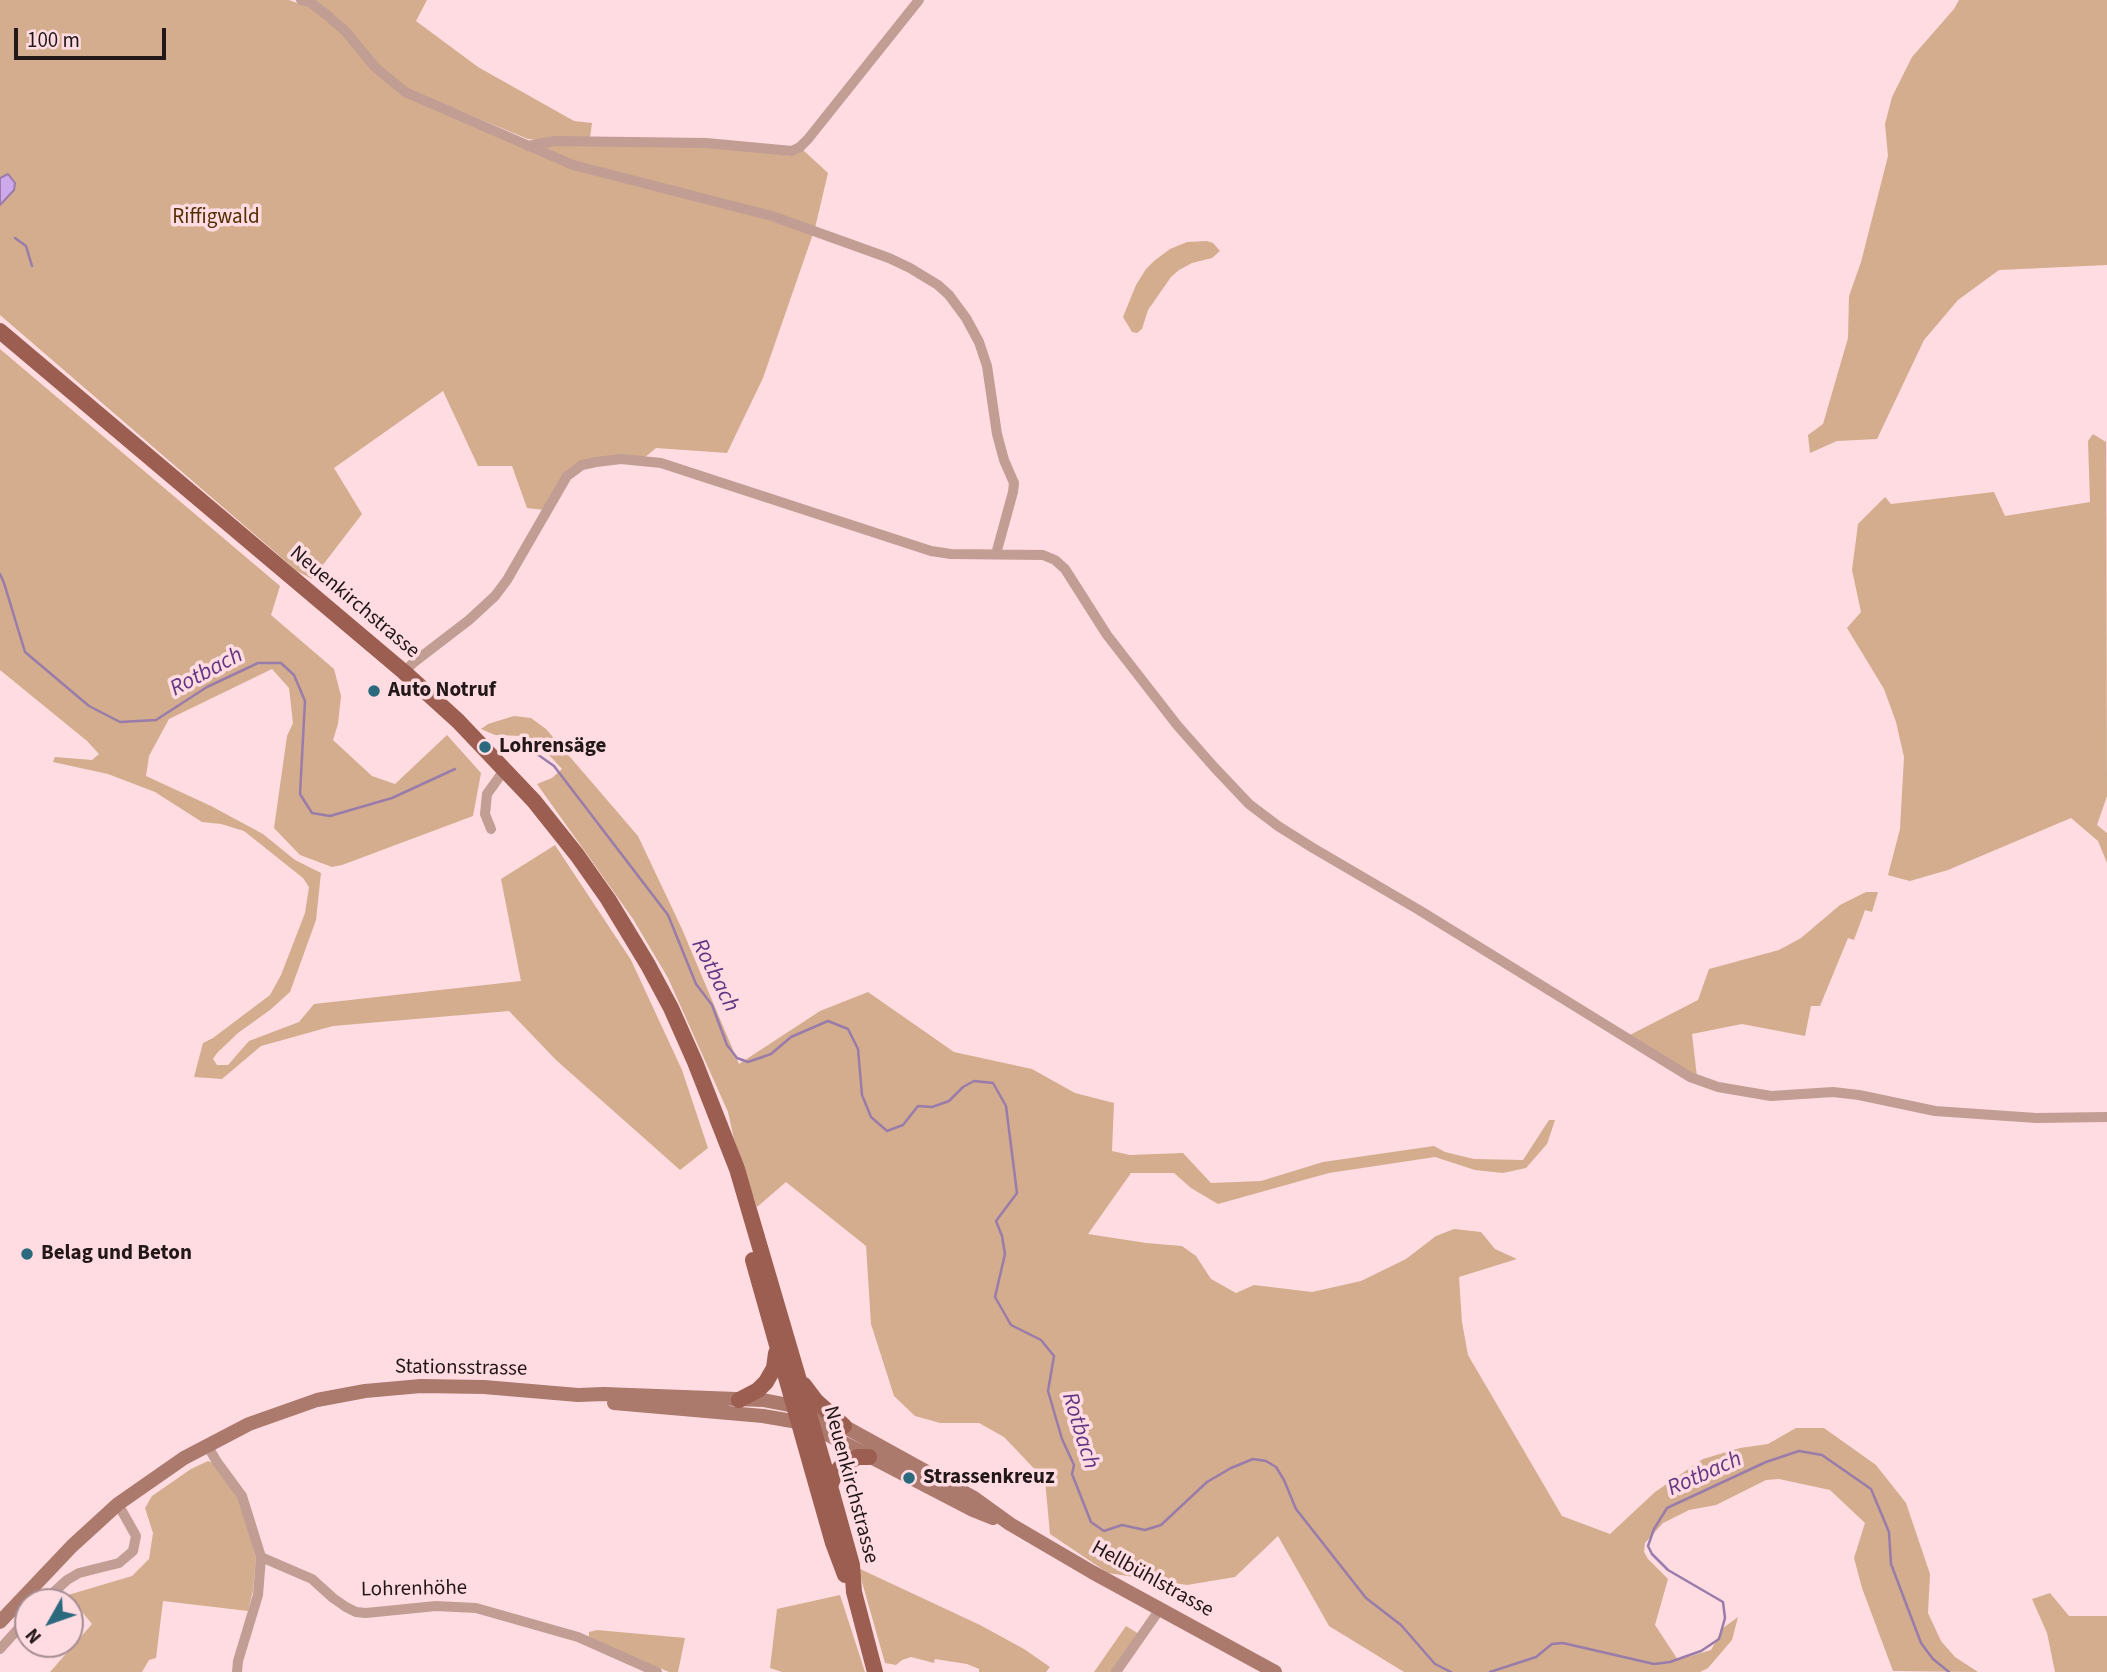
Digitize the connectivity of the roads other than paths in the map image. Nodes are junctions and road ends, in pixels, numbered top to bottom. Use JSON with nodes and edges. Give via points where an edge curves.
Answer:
{"nodes":[{"id":1,"x":301,"y":0,"type":"edge"},
{"id":2,"x":919,"y":0,"type":"edge"},
{"id":3,"x":528,"y":146,"type":"junction"},
{"id":4,"x":0,"y":331,"type":"edge"},
{"id":5,"x":996,"y":554,"type":"junction"},
{"id":6,"x":404,"y":672,"type":"junction"},
{"id":7,"x":505,"y":769,"type":"junction"},
{"id":8,"x":491,"y":830,"type":"dead end"},
{"id":9,"x":2107,"y":1117,"type":"edge"},
{"id":10,"x":724,"y":1139,"type":"junction"},
{"id":11,"x":777,"y":1347,"type":"junction"},
{"id":12,"x":800,"y":1380,"type":"junction"},
{"id":13,"x":578,"y":1395,"type":"junction"},
{"id":14,"x":739,"y":1400,"type":"junction"},
{"id":15,"x":803,"y":1417,"type":"junction"},
{"id":16,"x":844,"y":1426,"type":"junction"},
{"id":17,"x":207,"y":1445,"type":"junction"},
{"id":18,"x":869,"y":1457,"type":"junction"},
{"id":19,"x":830,"y":1486,"type":"junction"},
{"id":20,"x":118,"y":1504,"type":"junction"},
{"id":21,"x":1010,"y":1524,"type":"junction"},
{"id":22,"x":261,"y":1557,"type":"junction"},
{"id":23,"x":58,"y":1588,"type":"edge"},
{"id":24,"x":854,"y":1592,"type":"junction"},
{"id":25,"x":1160,"y":1609,"type":"junction"},
{"id":26,"x":0,"y":1622,"type":"edge"},
{"id":27,"x":14,"y":1634,"type":"edge"},
{"id":28,"x":0,"y":1649,"type":"edge"},
{"id":29,"x":237,"y":1672,"type":"edge"},
{"id":30,"x":657,"y":1672,"type":"edge"},
{"id":31,"x":875,"y":1672,"type":"edge"},
{"id":32,"x":1116,"y":1672,"type":"edge"},
{"id":33,"x":1275,"y":1672,"type":"edge"}],
"edges":[{"from":1,"to":3,"type":"street","via":[[327,15],[405,92]]},
{"from":2,"to":3,"type":"street","via":[[808,138],[792,151],[632,142],[554,141]]},
{"from":3,"to":5,"type":"street","via":[[573,166],[772,216],[889,258],[938,285],[967,318],[979,342],[997,435],[1014,484]]},
{"from":4,"to":6,"type":"main road","name":"Neuenkirchstrasse"},
{"from":5,"to":6,"type":"street","via":[[931,551],[661,464],[621,459],[596,462],[582,465],[568,476],[495,596]]},
{"from":5,"to":9,"type":"street","via":[[1043,555],[1066,569],[1107,635],[1177,725],[1249,804],[1278,826],[1690,1077],[1771,1096],[1833,1092],[1935,1111]]},
{"from":6,"to":7,"type":"main road","name":"Neuenkirchstrasse"},
{"from":7,"to":8,"type":"street","via":[[487,794],[485,814]]},
{"from":7,"to":10,"type":"main road","name":"Neuenkirchstrasse","via":[[577,855],[635,943],[689,1047]]},
{"from":10,"to":11,"type":"main road","name":"Neuenkirchstrasse"},
{"from":10,"to":12,"type":"main road","name":"Neuenkirchstrasse"},
{"from":11,"to":14,"type":"main road","via":[[769,1379]]},
{"from":11,"to":15,"type":"main road","name":"Neuenkirchstrasse"},
{"from":12,"to":15,"type":"main road","name":"Neuenkirchstrasse"},
{"from":12,"to":16,"type":"main road"},
{"from":13,"to":14,"type":"main road","name":"Stationsstrasse"},
{"from":13,"to":15,"type":"main road","name":"Stationsstrasse","via":[[610,1403]]},
{"from":13,"to":17,"type":"main road","name":"Stationsstrasse","via":[[441,1386],[365,1391],[290,1408]]},
{"from":14,"to":15,"type":"main road","name":"Stationsstrasse","via":[[771,1401]]},
{"from":15,"to":16,"type":"main road","name":"Hellbühlstrasse"},
{"from":15,"to":18,"type":"main road","name":"Hellbühlstrasse"},
{"from":15,"to":19,"type":"main road","name":"Neuenkirchstrasse"},
{"from":15,"to":24,"type":"main road","name":"Neuenkirchstrasse","via":[[833,1543]]},
{"from":16,"to":21,"type":"main road","name":"Hellbühlstrasse","via":[[974,1498]]},
{"from":17,"to":20,"type":"main road","name":"Stationsstrasse"},
{"from":17,"to":22,"type":"street","via":[[242,1496]]},
{"from":18,"to":19,"type":"main road","via":[[843,1464]]},
{"from":18,"to":21,"type":"main road","name":"Hellbühlstrasse"},
{"from":19,"to":24,"type":"main road","name":"Neuenkirchstrasse","via":[[852,1565]]},
{"from":20,"to":23,"type":"street","via":[[136,1536],[134,1551],[119,1563],[79,1573]]},
{"from":20,"to":26,"type":"main road","name":"Stationsstrasse"},
{"from":21,"to":25,"type":"main road","name":"Hellbühlstrasse"},
{"from":22,"to":29,"type":"street","via":[[258,1595]]},
{"from":22,"to":30,"type":"street","name":"Lohrenhöhe","via":[[312,1578],[356,1612],[476,1608],[578,1637]]},
{"from":24,"to":31,"type":"main road"},
{"from":25,"to":32,"type":"street"},
{"from":25,"to":33,"type":"main road","name":"Hellbühlstrasse"},
{"from":27,"to":28,"type":"street"}]}
